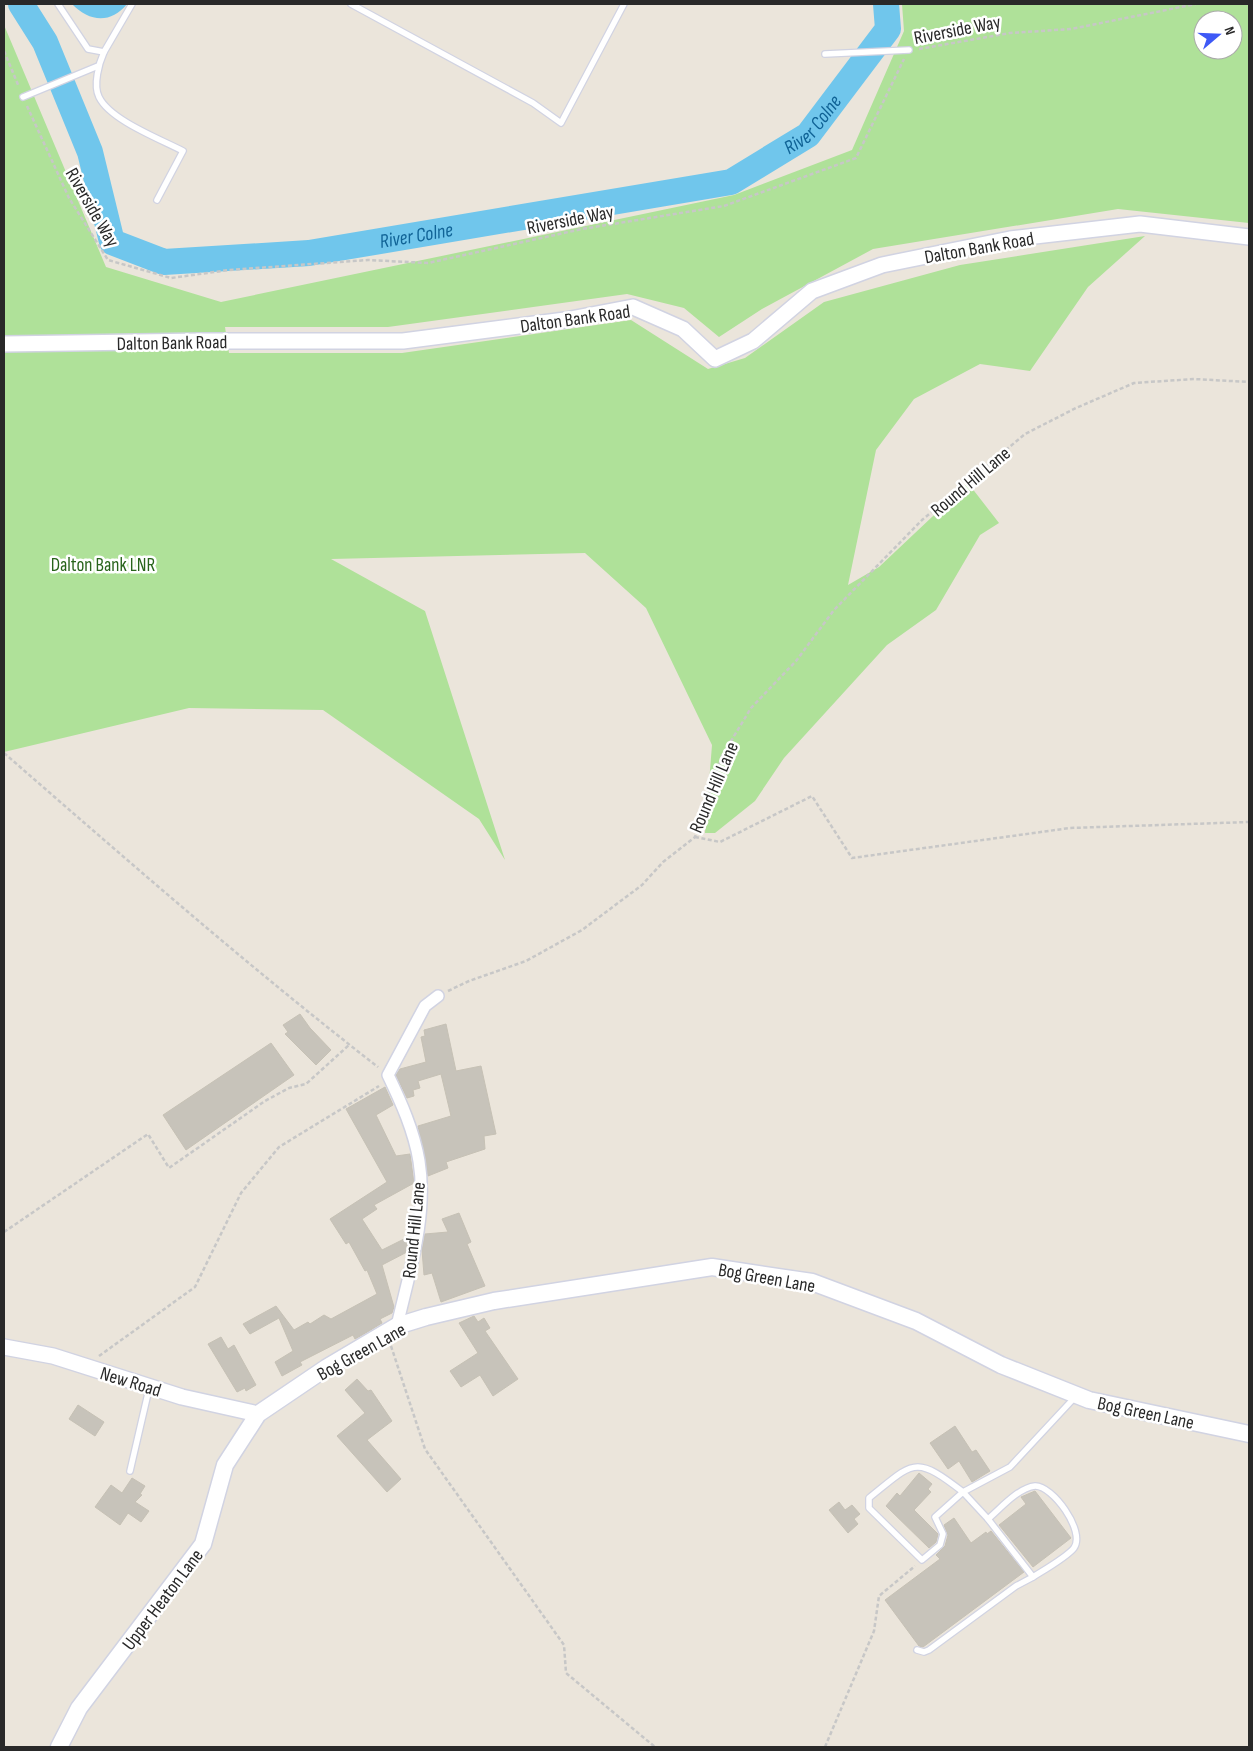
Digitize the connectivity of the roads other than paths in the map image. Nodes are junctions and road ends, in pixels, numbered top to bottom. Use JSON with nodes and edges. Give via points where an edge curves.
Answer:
{"nodes":[{"id":1,"x":58,"y":4,"type":"edge"},
{"id":2,"x":132,"y":4,"type":"edge"},
{"id":3,"x":351,"y":4,"type":"edge"},
{"id":4,"x":624,"y":4,"type":"edge"},
{"id":5,"x":909,"y":50,"type":"road end"},
{"id":6,"x":104,"y":52,"type":"junction"},
{"id":7,"x":825,"y":54,"type":"dead end"},
{"id":8,"x":98,"y":66,"type":"junction"},
{"id":9,"x":26,"y":96,"type":"road end"},
{"id":10,"x":156,"y":200,"type":"dead end"},
{"id":11,"x":1249,"y":237,"type":"edge"},
{"id":12,"x":4,"y":344,"type":"edge"},
{"id":13,"x":438,"y":996,"type":"road end"},
{"id":14,"x":392,"y":1330,"type":"junction"},
{"id":15,"x":4,"y":1347,"type":"edge"},
{"id":16,"x":149,"y":1386,"type":"junction"},
{"id":17,"x":1078,"y":1395,"type":"junction"},
{"id":18,"x":258,"y":1414,"type":"junction"},
{"id":19,"x":1249,"y":1434,"type":"edge"},
{"id":20,"x":130,"y":1471,"type":"dead end"},
{"id":21,"x":963,"y":1492,"type":"junction"},
{"id":22,"x":988,"y":1518,"type":"junction"},
{"id":23,"x":1033,"y":1577,"type":"junction"},
{"id":24,"x":917,"y":1650,"type":"dead end"},
{"id":25,"x":59,"y":1747,"type":"edge"}],
"edges":[{"from":1,"to":6,"type":"lane","via":[[88,49]]},
{"from":2,"to":6,"type":"lane"},
{"from":3,"to":4,"type":"lane","via":[[533,103],[561,123]]},
{"from":5,"to":7,"type":"lane"},
{"from":6,"to":8,"type":"lane"},
{"from":8,"to":9,"type":"lane"},
{"from":8,"to":10,"type":"lane","via":[[99,96],[112,113],[183,151]]},
{"from":11,"to":12,"type":"street","name":"Dalton Bank Road","via":[[1140,224],[1010,239],[882,265],[812,291],[753,341],[715,359],[683,329],[633,307],[565,320],[402,341]]},
{"from":13,"to":14,"type":"street","name":"Round Hill Lane","via":[[425,1006],[388,1075],[403,1104],[419,1161],[420,1203],[411,1271]]},
{"from":14,"to":17,"type":"main road","name":"Bog Green Lane","via":[[494,1301],[712,1267],[812,1282],[916,1321],[1001,1365]]},
{"from":14,"to":18,"type":"main road","name":"Bog Green Lane","via":[[326,1368]]},
{"from":15,"to":16,"type":"street","name":"New Road","via":[[54,1356]]},
{"from":16,"to":18,"type":"street","name":"New Road"},
{"from":16,"to":20,"type":"lane"},
{"from":17,"to":19,"type":"main road","name":"Bog Green Lane"},
{"from":17,"to":21,"type":"lane","via":[[1010,1467]]},
{"from":18,"to":25,"type":"main road","name":"Upper Heaton Lane","via":[[226,1465],[203,1544],[79,1708]]},
{"from":21,"to":21,"type":"lane","via":[[936,1472],[921,1466],[907,1468],[869,1498],[869,1508],[922,1560],[940,1545],[943,1534],[935,1517]]},
{"from":21,"to":22,"type":"lane"},
{"from":22,"to":23,"type":"lane"},
{"from":22,"to":23,"type":"lane","via":[[1020,1493],[1037,1486],[1051,1494],[1072,1521],[1078,1539],[1074,1548]]},
{"from":23,"to":24,"type":"lane","via":[[929,1650]]}]}
